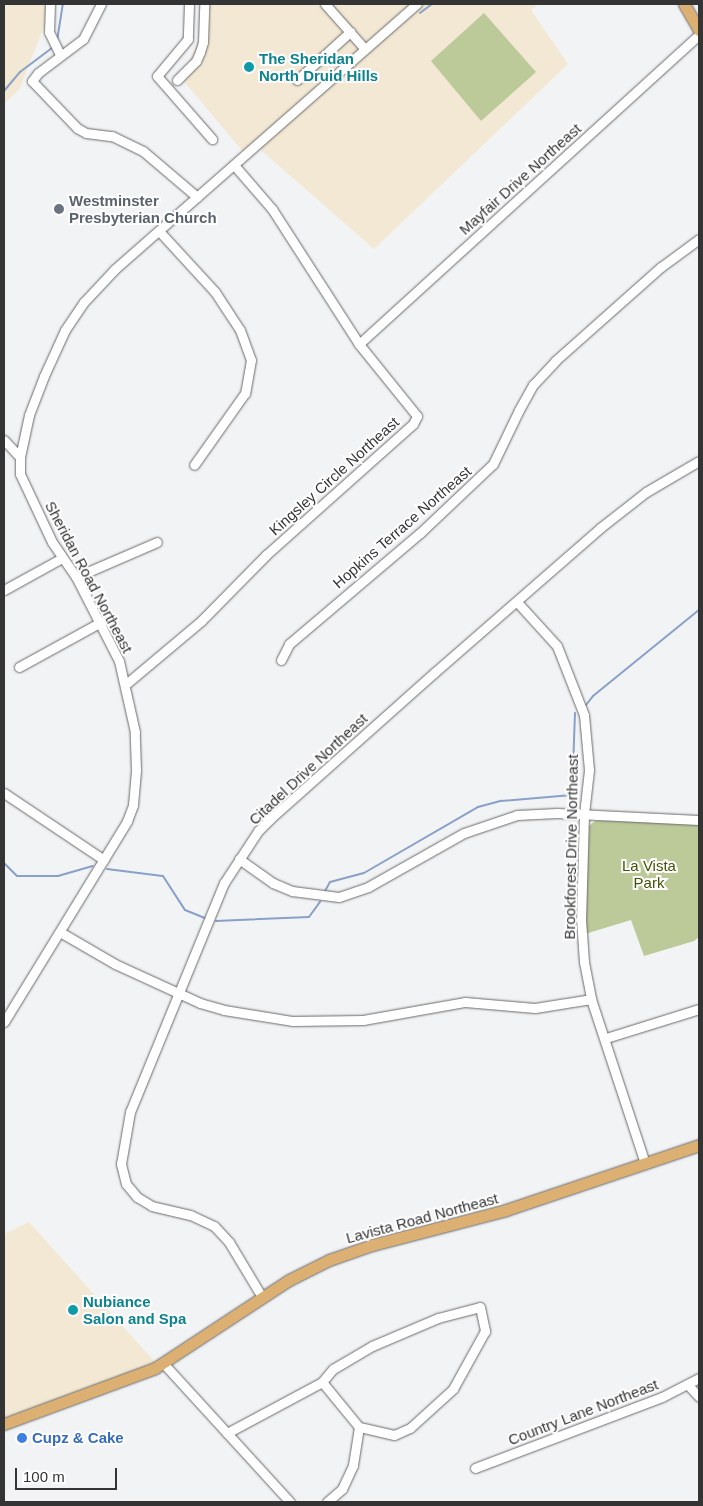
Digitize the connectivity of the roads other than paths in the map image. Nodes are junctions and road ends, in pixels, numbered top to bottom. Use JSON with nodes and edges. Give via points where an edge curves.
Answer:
{"nodes":[{"id":1,"x":50,"y":4,"type":"edge"},
{"id":2,"x":101,"y":4,"type":"edge"},
{"id":3,"x":189,"y":4,"type":"edge"},
{"id":4,"x":204,"y":4,"type":"edge"},
{"id":5,"x":325,"y":4,"type":"edge"},
{"id":6,"x":417,"y":4,"type":"edge"},
{"id":7,"x":684,"y":4,"type":"edge"},
{"id":8,"x":699,"y":30,"type":"edge"},
{"id":9,"x":350,"y":32,"type":"junction"},
{"id":10,"x":699,"y":35,"type":"edge"},
{"id":11,"x":365,"y":49,"type":"junction"},
{"id":12,"x":60,"y":55,"type":"junction"},
{"id":13,"x":171,"y":61,"type":"junction"},
{"id":14,"x":297,"y":80,"type":"dead end"},
{"id":15,"x":212,"y":139,"type":"dead end"},
{"id":16,"x":234,"y":165,"type":"junction"},
{"id":17,"x":197,"y":197,"type":"junction"},
{"id":18,"x":159,"y":231,"type":"junction"},
{"id":19,"x":699,"y":239,"type":"edge"},
{"id":20,"x":359,"y":344,"type":"junction"},
{"id":21,"x":4,"y":440,"type":"edge"},
{"id":22,"x":20,"y":457,"type":"junction"},
{"id":23,"x":699,"y":461,"type":"edge"},
{"id":24,"x":194,"y":465,"type":"dead end"},
{"id":25,"x":157,"y":542,"type":"dead end"},
{"id":26,"x":62,"y":558,"type":"junction"},
{"id":27,"x":76,"y":577,"type":"junction"},
{"id":28,"x":4,"y":590,"type":"edge"},
{"id":29,"x":517,"y":602,"type":"junction"},
{"id":30,"x":101,"y":622,"type":"junction"},
{"id":31,"x":281,"y":660,"type":"dead end"},
{"id":32,"x":19,"y":667,"type":"dead end"},
{"id":33,"x":126,"y":684,"type":"junction"},
{"id":34,"x":4,"y":793,"type":"edge"},
{"id":35,"x":584,"y":814,"type":"junction"},
{"id":36,"x":699,"y":820,"type":"edge"},
{"id":37,"x":239,"y":859,"type":"junction"},
{"id":38,"x":104,"y":860,"type":"junction"},
{"id":39,"x":60,"y":932,"type":"junction"},
{"id":40,"x":178,"y":993,"type":"junction"},
{"id":41,"x":591,"y":999,"type":"junction"},
{"id":42,"x":699,"y":1009,"type":"edge"},
{"id":43,"x":4,"y":1022,"type":"edge"},
{"id":44,"x":606,"y":1038,"type":"junction"},
{"id":45,"x":699,"y":1145,"type":"edge"},
{"id":46,"x":645,"y":1163,"type":"junction"},
{"id":47,"x":262,"y":1297,"type":"junction"},
{"id":48,"x":163,"y":1363,"type":"junction"},
{"id":49,"x":699,"y":1378,"type":"edge"},
{"id":50,"x":322,"y":1382,"type":"junction"},
{"id":51,"x":688,"y":1385,"type":"junction"},
{"id":52,"x":699,"y":1397,"type":"edge"},
{"id":53,"x":4,"y":1424,"type":"edge"},
{"id":54,"x":359,"y":1427,"type":"junction"},
{"id":55,"x":227,"y":1433,"type":"junction"},
{"id":56,"x":475,"y":1468,"type":"dead end"},
{"id":57,"x":290,"y":1502,"type":"edge"},
{"id":58,"x":327,"y":1502,"type":"edge"}],
"edges":[{"from":1,"to":12,"type":"street","via":[[50,37]]},
{"from":2,"to":12,"type":"street","via":[[89,32]]},
{"from":3,"to":13,"type":"street","via":[[188,39]]},
{"from":4,"to":13,"type":"street","via":[[204,42],[196,61],[180,77]]},
{"from":5,"to":9,"type":"street"},
{"from":6,"to":11,"type":"street","name":"Sheridan Road Northeast"},
{"from":7,"to":8,"type":"main road"},
{"from":9,"to":11,"type":"street"},
{"from":9,"to":14,"type":"street"},
{"from":10,"to":20,"type":"street","name":"Mayfair Drive Northeast"},
{"from":11,"to":16,"type":"street","name":"Sheridan Road Northeast"},
{"from":12,"to":17,"type":"street","via":[[38,72],[32,81],[77,128],[86,133],[112,136],[143,151]]},
{"from":13,"to":15,"type":"street","via":[[157,76]]},
{"from":16,"to":17,"type":"street","name":"Sheridan Road Northeast"},
{"from":16,"to":20,"type":"street","name":"Kingsley Circle Northeast","via":[[272,209]]},
{"from":17,"to":18,"type":"street","name":"Sheridan Road Northeast"},
{"from":18,"to":22,"type":"street","name":"Sheridan Road Northeast","via":[[84,302],[65,330],[29,415]]},
{"from":18,"to":24,"type":"street","via":[[215,292],[240,330],[251,360],[245,393]]},
{"from":19,"to":31,"type":"street","name":"Hopkins Terrace Northeast","via":[[661,267],[555,361],[523,402],[493,464],[420,533],[289,644]]},
{"from":20,"to":33,"type":"street","name":"Kingsley Circle Northeast","via":[[414,412],[413,424],[266,555],[201,621]]},
{"from":21,"to":22,"type":"street"},
{"from":22,"to":26,"type":"street","name":"Sheridan Road Northeast","via":[[20,474]]},
{"from":23,"to":29,"type":"street","name":"Citadel Drive Northeast","via":[[646,492]]},
{"from":25,"to":27,"type":"street"},
{"from":26,"to":27,"type":"street","name":"Sheridan Road Northeast"},
{"from":26,"to":28,"type":"street"},
{"from":27,"to":30,"type":"street","name":"Sheridan Road Northeast"},
{"from":29,"to":35,"type":"street","name":"Brookforest Drive Northeast","via":[[556,646],[583,711],[590,770]]},
{"from":29,"to":37,"type":"street","name":"Citadel Drive Northeast","via":[[270,819]]},
{"from":30,"to":32,"type":"street"},
{"from":30,"to":33,"type":"street","name":"Sheridan Road Northeast"},
{"from":33,"to":38,"type":"street","name":"Sheridan Road Northeast","via":[[135,732],[133,805]]},
{"from":34,"to":38,"type":"street"},
{"from":35,"to":36,"type":"street"},
{"from":35,"to":37,"type":"street","via":[[532,814],[498,819],[368,887],[339,896],[292,891],[273,883]]},
{"from":35,"to":41,"type":"street","name":"Brookforest Drive Northeast","via":[[581,934]]},
{"from":37,"to":40,"type":"street","name":"Citadel Drive Northeast","via":[[219,894]]},
{"from":38,"to":39,"type":"street","name":"Sheridan Road Northeast"},
{"from":39,"to":40,"type":"street","via":[[115,964]]},
{"from":39,"to":43,"type":"street","name":"Sheridan Road Northeast"},
{"from":40,"to":41,"type":"street","via":[[224,1010],[293,1021],[363,1020],[465,1002],[536,1008]]},
{"from":40,"to":47,"type":"street","name":"Citadel Drive Northeast","via":[[130,1112],[122,1156],[124,1178],[132,1194],[144,1202],[190,1215],[214,1226],[229,1242]]},
{"from":41,"to":44,"type":"street","name":"Brookforest Drive Northeast"},
{"from":42,"to":44,"type":"street"},
{"from":44,"to":46,"type":"street","name":"Brookforest Drive Northeast"},
{"from":45,"to":46,"type":"main road","name":"Lavista Road Northeast"},
{"from":46,"to":47,"type":"main road","name":"Lavista Road Northeast","via":[[506,1210],[355,1250],[308,1270]]},
{"from":47,"to":48,"type":"main road","name":"Lavista Road Northeast"},
{"from":48,"to":53,"type":"main road","name":"Lavista Road Northeast","via":[[116,1384]]},
{"from":48,"to":55,"type":"street"},
{"from":49,"to":51,"type":"street","name":"Country Lane Northeast"},
{"from":50,"to":54,"type":"street"},
{"from":50,"to":54,"type":"street","via":[[333,1369],[372,1346],[438,1318],[480,1307],[485,1331],[453,1389],[410,1428],[394,1435]]},
{"from":50,"to":55,"type":"street"},
{"from":51,"to":52,"type":"street"},
{"from":51,"to":56,"type":"street","name":"Country Lane Northeast"},
{"from":54,"to":58,"type":"street","via":[[354,1465],[342,1489]]},
{"from":55,"to":57,"type":"street"}]}
